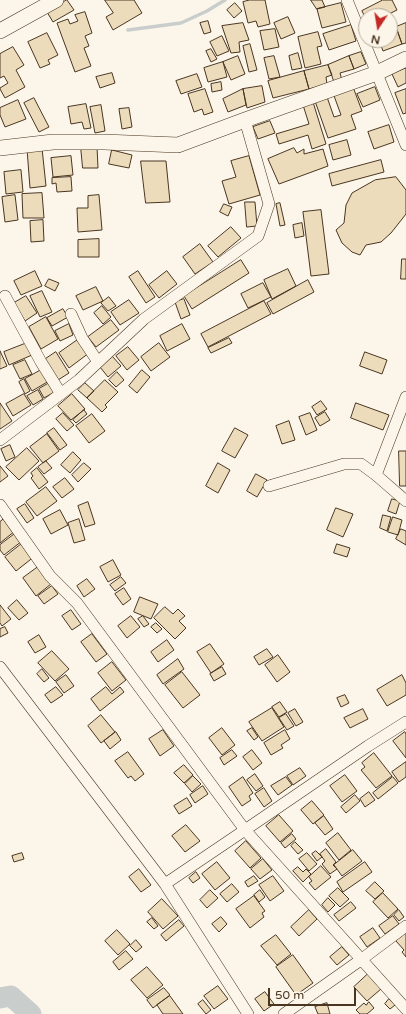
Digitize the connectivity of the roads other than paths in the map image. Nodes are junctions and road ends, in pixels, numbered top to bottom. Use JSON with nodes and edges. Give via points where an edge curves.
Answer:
{"nodes":[{"id":1,"x":56,"y":0,"type":"edge"},
{"id":2,"x":347,"y":0,"type":"edge"},
{"id":3,"x":0,"y":32,"type":"edge"},
{"id":4,"x":406,"y":59,"type":"edge"},
{"id":5,"x":377,"y":73,"type":"junction"},
{"id":6,"x":245,"y":120,"type":"junction"},
{"id":7,"x":406,"y":145,"type":"edge"},
{"id":8,"x":0,"y":148,"type":"edge"},
{"id":9,"x":5,"y":296,"type":"dead end"},
{"id":10,"x":71,"y":314,"type":"dead end"},
{"id":11,"x":98,"y":362,"type":"junction"},
{"id":12,"x":61,"y":394,"type":"junction"},
{"id":13,"x":406,"y":397,"type":"edge"},
{"id":14,"x":0,"y":440,"type":"edge"},
{"id":15,"x":376,"y":475,"type":"junction"},
{"id":16,"x":269,"y":486,"type":"dead end"},
{"id":17,"x":406,"y":501,"type":"edge"},
{"id":18,"x":0,"y":505,"type":"edge"},
{"id":19,"x":0,"y":667,"type":"edge"},
{"id":20,"x":405,"y":723,"type":"edge"},
{"id":21,"x":246,"y":830,"type":"junction"},
{"id":22,"x":165,"y":884,"type":"junction"},
{"id":23,"x":406,"y":926,"type":"edge"},
{"id":24,"x":362,"y":959,"type":"junction"},
{"id":25,"x":406,"y":1009,"type":"edge"},
{"id":26,"x":248,"y":1014,"type":"edge"},
{"id":27,"x":284,"y":1014,"type":"edge"}],
"edges":[{"from":1,"to":3,"type":"street"},
{"from":2,"to":5,"type":"street"},
{"from":4,"to":5,"type":"street"},
{"from":5,"to":6,"type":"street"},
{"from":5,"to":7,"type":"street"},
{"from":6,"to":8,"type":"street","via":[[178,146],[53,142]]},
{"from":6,"to":11,"type":"street","via":[[270,204],[258,236],[144,319]]},
{"from":9,"to":12,"type":"street"},
{"from":10,"to":11,"type":"street","via":[[82,338]]},
{"from":11,"to":12,"type":"street"},
{"from":12,"to":14,"type":"street"},
{"from":13,"to":15,"type":"street"},
{"from":15,"to":16,"type":"street","via":[[361,464],[344,464]]},
{"from":15,"to":17,"type":"street"},
{"from":18,"to":21,"type":"street","via":[[50,576],[78,603]]},
{"from":19,"to":22,"type":"street"},
{"from":20,"to":21,"type":"street"},
{"from":21,"to":22,"type":"street"},
{"from":21,"to":24,"type":"street"},
{"from":22,"to":26,"type":"street"},
{"from":23,"to":24,"type":"street"},
{"from":24,"to":25,"type":"street"},
{"from":24,"to":27,"type":"street"}]}
